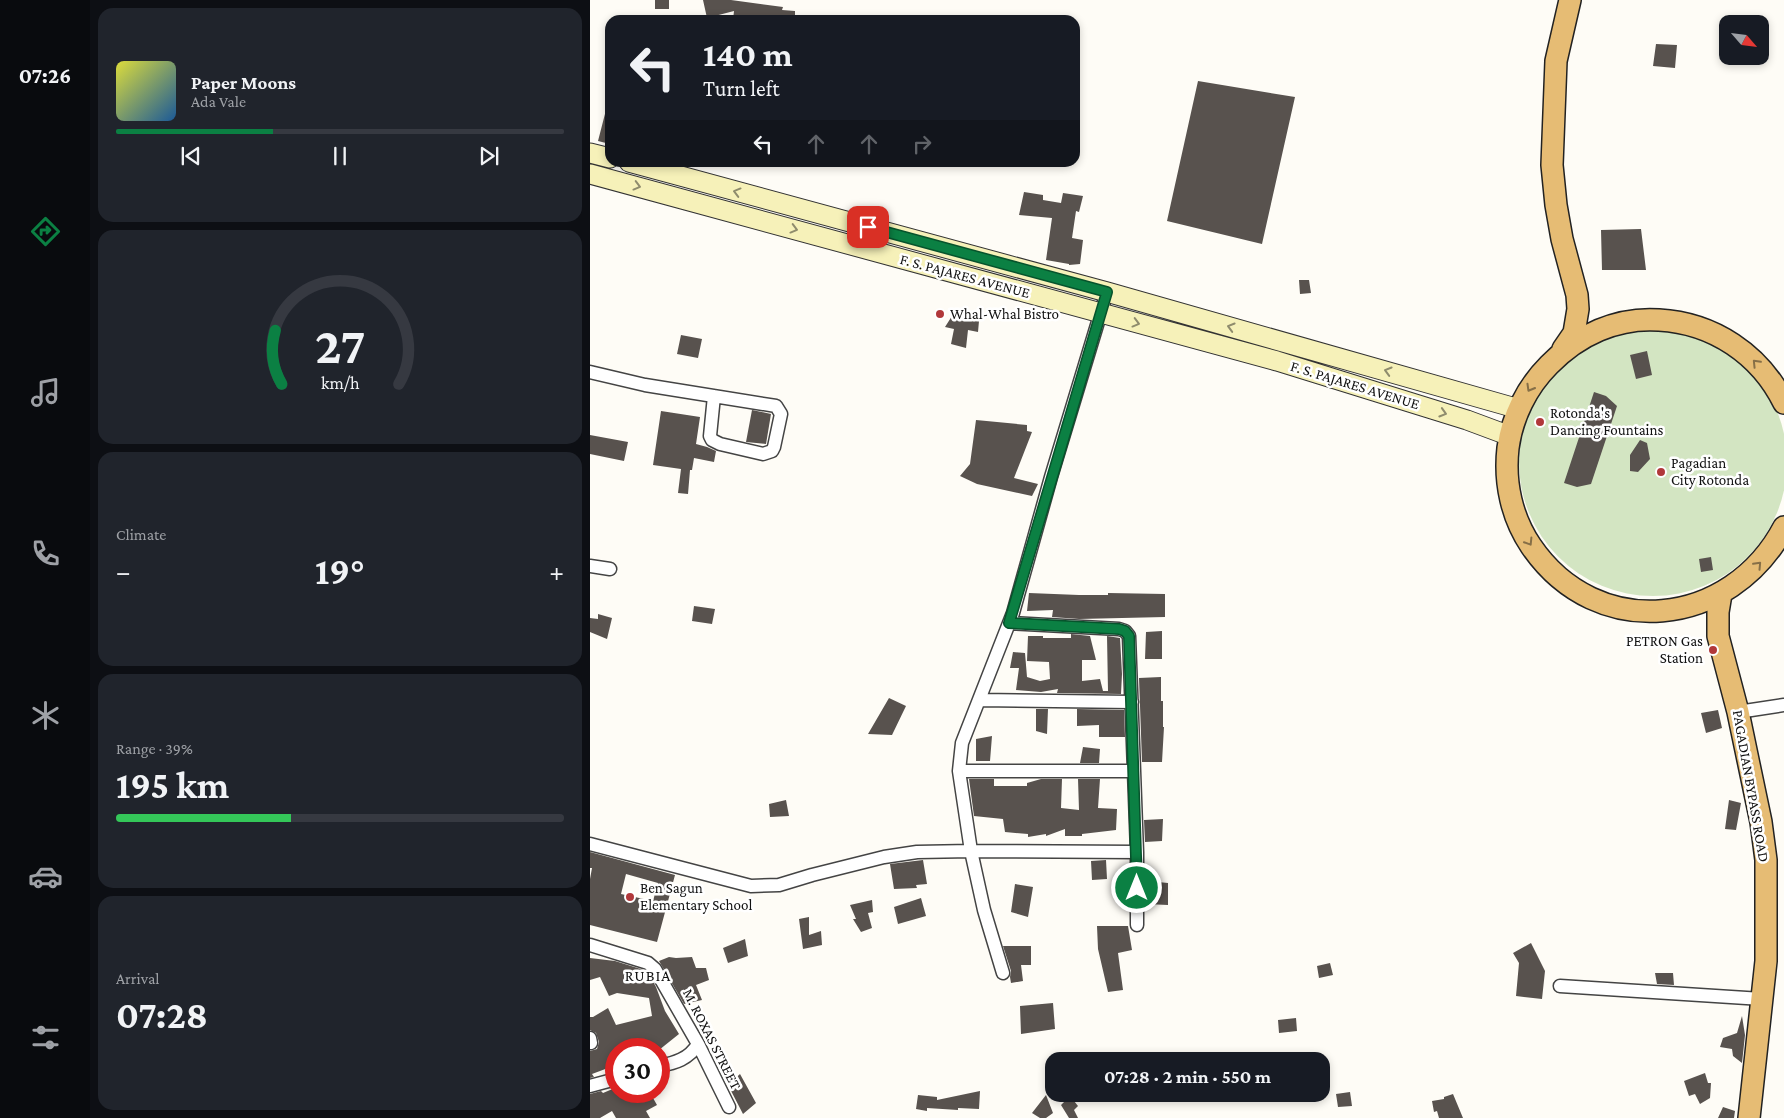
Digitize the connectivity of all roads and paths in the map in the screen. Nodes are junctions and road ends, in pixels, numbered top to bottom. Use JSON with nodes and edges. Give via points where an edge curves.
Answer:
{"nodes":[{"id":1,"x":1570,"y":0,"type":"edge"},
{"id":2,"x":590,"y":153,"type":"edge"},
{"id":3,"x":605,"y":157,"type":"edge"},
{"id":4,"x":647,"y":167,"type":"edge"},
{"id":5,"x":590,"y":174,"type":"edge"},
{"id":6,"x":983,"y":258,"type":"junction"},
{"id":7,"x":978,"y":279,"type":"junction"},
{"id":8,"x":1107,"y":292,"type":"junction"},
{"id":9,"x":1577,"y":296,"type":"junction"},
{"id":10,"x":1102,"y":314,"type":"junction"},
{"id":11,"x":1614,"y":325,"type":"junction"},
{"id":12,"x":1562,"y":352,"type":"junction"},
{"id":13,"x":590,"y":372,"type":"edge"},
{"id":14,"x":714,"y":396,"type":"junction"},
{"id":15,"x":1784,"y":403,"type":"edge"},
{"id":16,"x":1519,"y":409,"type":"junction"},
{"id":17,"x":1510,"y":436,"type":"junction"},
{"id":18,"x":1784,"y":527,"type":"edge"},
{"id":19,"x":590,"y":566,"type":"edge"},
{"id":20,"x":610,"y":569,"type":"dead end"},
{"id":21,"x":1721,"y":594,"type":"junction"},
{"id":22,"x":1683,"y":608,"type":"junction"},
{"id":23,"x":1009,"y":623,"type":"junction"},
{"id":24,"x":1718,"y":636,"type":"junction"},
{"id":25,"x":979,"y":700,"type":"junction"},
{"id":26,"x":1132,"y":702,"type":"junction"},
{"id":27,"x":1784,"y":705,"type":"edge"},
{"id":28,"x":1738,"y":712,"type":"junction"},
{"id":29,"x":959,"y":771,"type":"junction"},
{"id":30,"x":1134,"y":771,"type":"junction"},
{"id":31,"x":590,"y":844,"type":"edge"},
{"id":32,"x":971,"y":850,"type":"junction"},
{"id":33,"x":1136,"y":852,"type":"junction"},
{"id":34,"x":1137,"y":925,"type":"dead end"},
{"id":35,"x":590,"y":945,"type":"edge"},
{"id":36,"x":1003,"y":973,"type":"dead end"},
{"id":37,"x":1560,"y":986,"type":"dead end"},
{"id":38,"x":1762,"y":999,"type":"junction"},
{"id":39,"x":698,"y":1044,"type":"junction"},
{"id":40,"x":670,"y":1063,"type":"edge"},
{"id":41,"x":605,"y":1082,"type":"edge"},
{"id":42,"x":590,"y":1086,"type":"edge"},
{"id":43,"x":729,"y":1107,"type":"dead end"},
{"id":44,"x":1749,"y":1118,"type":"edge"}],
"edges":[{"from":1,"to":9,"type":"highway","via":[[1556,60],[1552,165],[1562,239]]},
{"from":2,"to":3,"type":"main road"},
{"from":6,"to":4,"type":"main road","name":"F. S. PAJARES AVENUE","one_way":true},
{"from":5,"to":7,"type":"main road","name":"F. S. PAJARES AVENUE","one_way":true},
{"from":6,"to":7,"type":"main road"},
{"from":6,"to":8,"type":"main road","name":"F. S. PAJARES AVENUE"},
{"from":7,"to":10,"type":"main road","name":"F. S. PAJARES AVENUE"},
{"from":8,"to":10,"type":"street"},
{"from":16,"to":8,"type":"main road","name":"F. S. PAJARES AVENUE","one_way":true},
{"from":9,"to":11,"type":"highway","via":[[1593,315]]},
{"from":9,"to":12,"type":"highway","via":[[1574,333]]},
{"from":10,"to":17,"type":"main road","name":"F. S. PAJARES AVENUE","one_way":true,"via":[[1277,361]]},
{"from":10,"to":23,"type":"street"},
{"from":11,"to":12,"type":"highway","via":[[1578,340]]},
{"from":15,"to":11,"type":"highway","one_way":true,"via":[[1756,362],[1709,330],[1681,322],[1652,319]]},
{"from":12,"to":16,"type":"highway","one_way":true,"via":[[1537,377]]},
{"from":13,"to":14,"type":"street"},
{"from":14,"to":14,"type":"street","via":[[712,440],[763,454],[772,451],[781,414],[776,406]]},
{"from":16,"to":17,"type":"highway"},
{"from":17,"to":22,"type":"highway","one_way":true,"via":[[1508,488],[1515,514],[1540,560],[1581,593],[1605,604],[1656,612]]},
{"from":21,"to":18,"type":"highway","one_way":true,"via":[[1753,571],[1766,557]]},
{"from":19,"to":20,"type":"street"},
{"from":21,"to":22,"type":"highway"},
{"from":21,"to":24,"type":"highway","name":"PAGADIAN BYPASS ROAD"},
{"from":22,"to":24,"type":"highway","name":"PAGADIAN BYPASS ROAD","via":[[1699,615]]},
{"from":23,"to":25,"type":"street"},
{"from":23,"to":26,"type":"street","via":[[1125,631],[1130,642]]},
{"from":24,"to":28,"type":"highway","name":"PAGADIAN BYPASS ROAD"},
{"from":25,"to":26,"type":"street"},
{"from":25,"to":29,"type":"street","via":[[962,743]]},
{"from":26,"to":30,"type":"street"},
{"from":27,"to":28,"type":"street"},
{"from":28,"to":38,"type":"highway","name":"PAGADIAN BYPASS ROAD","via":[[1766,860],[1766,960]]},
{"from":29,"to":30,"type":"street"},
{"from":29,"to":32,"type":"street"},
{"from":30,"to":33,"type":"street"},
{"from":31,"to":32,"type":"street","via":[[751,886],[779,885],[884,857]]},
{"from":32,"to":33,"type":"street"},
{"from":32,"to":36,"type":"street","via":[[984,910]]},
{"from":33,"to":34,"type":"street"},
{"from":35,"to":39,"type":"street","name":"M. ROXAS STREET","via":[[648,963],[655,969]]},
{"from":37,"to":38,"type":"street"},
{"from":38,"to":44,"type":"highway","name":"PAGADIAN BYPASS ROAD"},
{"from":39,"to":40,"type":"street","via":[[690,1054]]},
{"from":39,"to":43,"type":"street","name":"M. ROXAS STREET"},
{"from":41,"to":42,"type":"street"}]}
